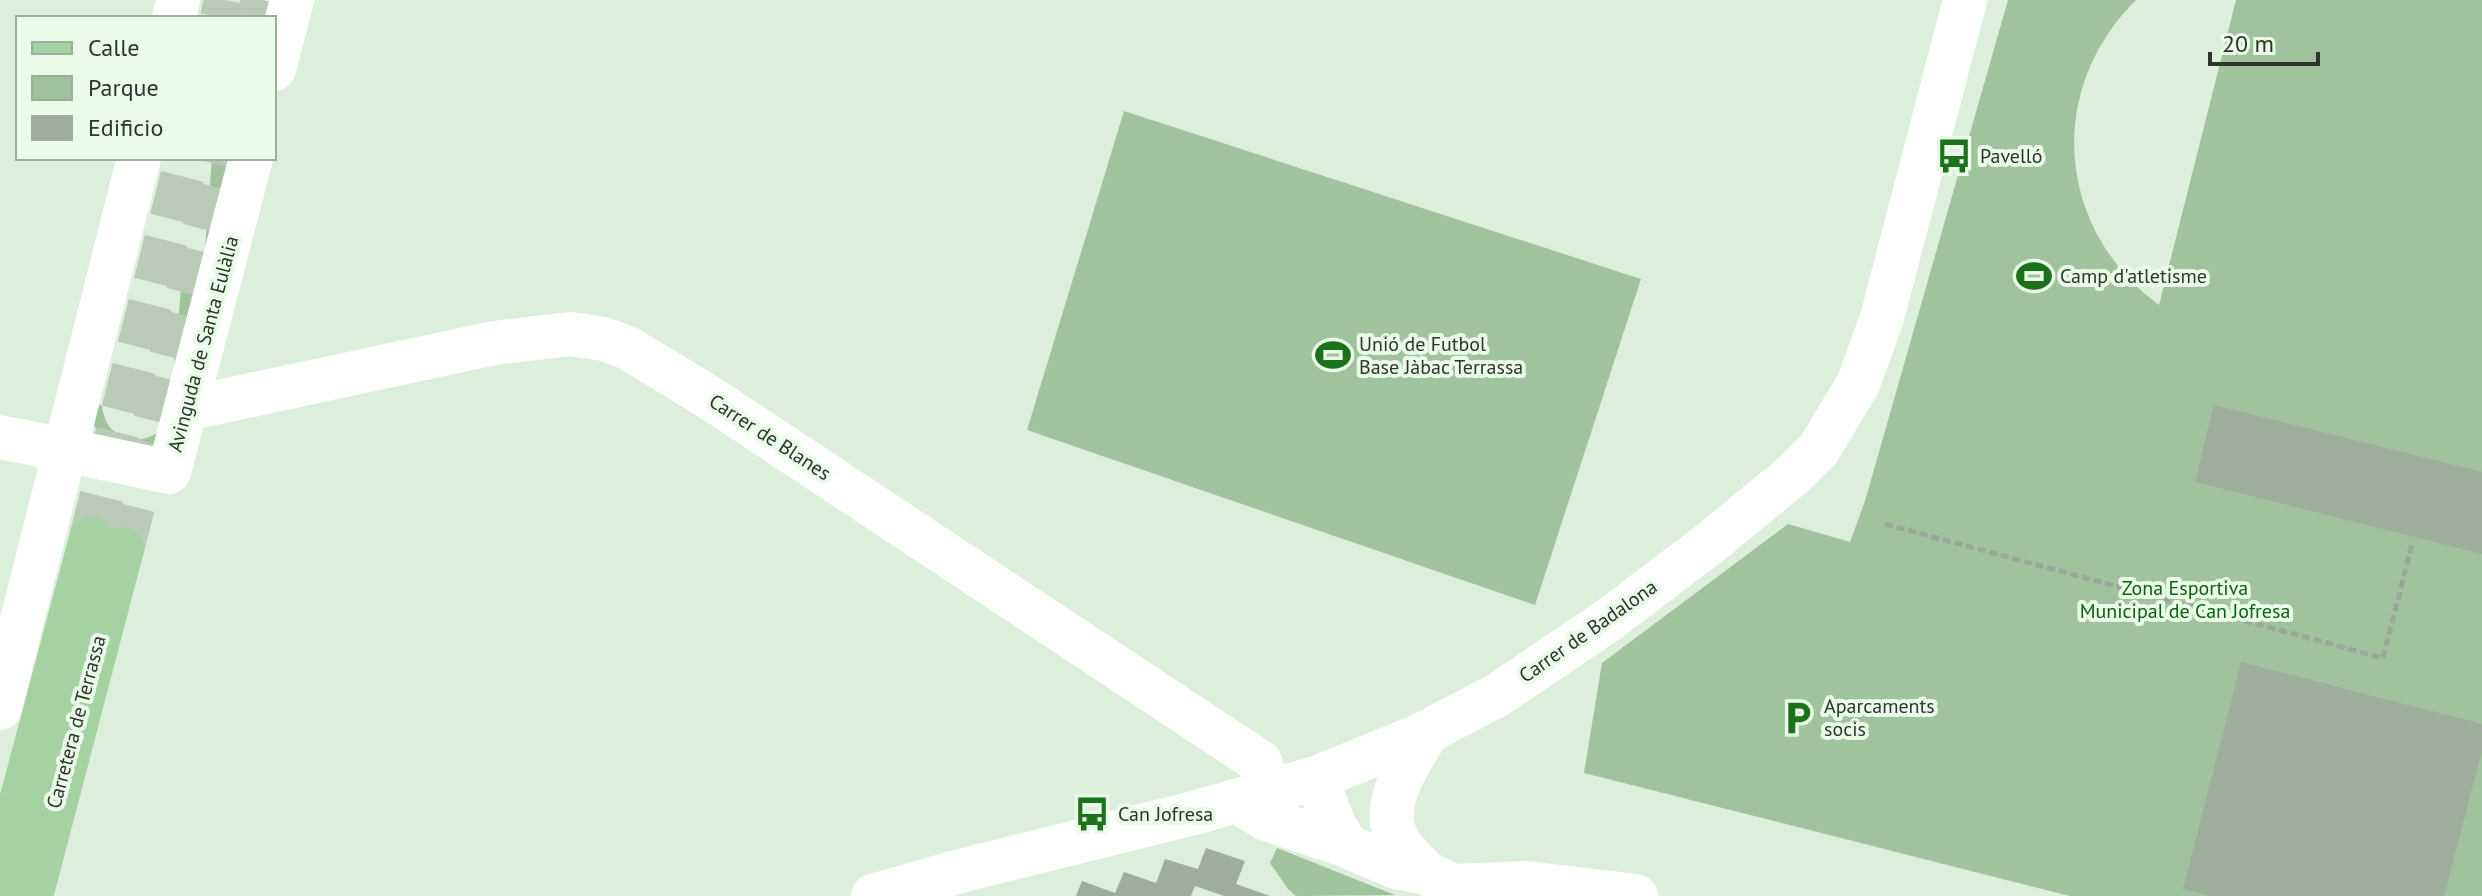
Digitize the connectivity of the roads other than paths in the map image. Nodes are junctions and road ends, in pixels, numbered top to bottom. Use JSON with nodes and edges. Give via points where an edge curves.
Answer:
{"nodes":[{"id":1,"x":292,"y":0,"type":"edge"},
{"id":2,"x":1965,"y":0,"type":"edge"},
{"id":3,"x":276,"y":61,"type":"edge"},
{"id":4,"x":138,"y":160,"type":"edge"},
{"id":5,"x":250,"y":160,"type":"edge"},
{"id":6,"x":186,"y":409,"type":"junction"},
{"id":7,"x":0,"y":437,"type":"edge"},
{"id":8,"x":65,"y":450,"type":"junction"},
{"id":9,"x":107,"y":544,"type":"tunnel mouth"},
{"id":10,"x":0,"y":708,"type":"edge"},
{"id":11,"x":1428,"y":731,"type":"junction"},
{"id":12,"x":1327,"y":774,"type":"junction"},
{"id":13,"x":1253,"y":796,"type":"junction"},
{"id":14,"x":1347,"y":846,"type":"junction"},
{"id":15,"x":1439,"y":875,"type":"edge"},
{"id":16,"x":18,"y":877,"type":"edge"},
{"id":17,"x":873,"y":896,"type":"edge"},
{"id":18,"x":1636,"y":896,"type":"edge"}],
"edges":[{"from":1,"to":3,"type":"street"},
{"from":2,"to":11,"type":"street","name":"Carrer de Badalona","via":[[1871,355],[1819,449],[1610,619],[1496,696]]},
{"from":4,"to":8,"type":"street"},
{"from":5,"to":6,"type":"street","name":"Avinguda de Santa Eulàlia"},
{"from":6,"to":8,"type":"street","name":"Avinguda de Santa Eulàlia","via":[[169,472]]},
{"from":6,"to":13,"type":"street","name":"Carrer de Blanes","via":[[494,343],[570,334],[604,339],[710,398],[1260,762]]},
{"from":7,"to":8,"type":"street"},
{"from":8,"to":10,"type":"street"},
{"from":9,"to":16,"type":"main road","name":"Carretera de Terrassa"},
{"from":11,"to":12,"type":"street","name":"Carrer de Badalona"},
{"from":11,"to":15,"type":"street","via":[[1394,795],[1391,822]]},
{"from":12,"to":13,"type":"street","name":"Carrer de Badalona"},
{"from":12,"to":14,"type":"street","via":[[1334,825]]},
{"from":12,"to":15,"type":"street","via":[[1381,835]]},
{"from":13,"to":14,"type":"street","via":[[1266,819]]},
{"from":13,"to":17,"type":"street","name":"Carrer de Badalona"},
{"from":14,"to":15,"type":"street","via":[[1396,867]]},
{"from":15,"to":18,"type":"street"}]}
